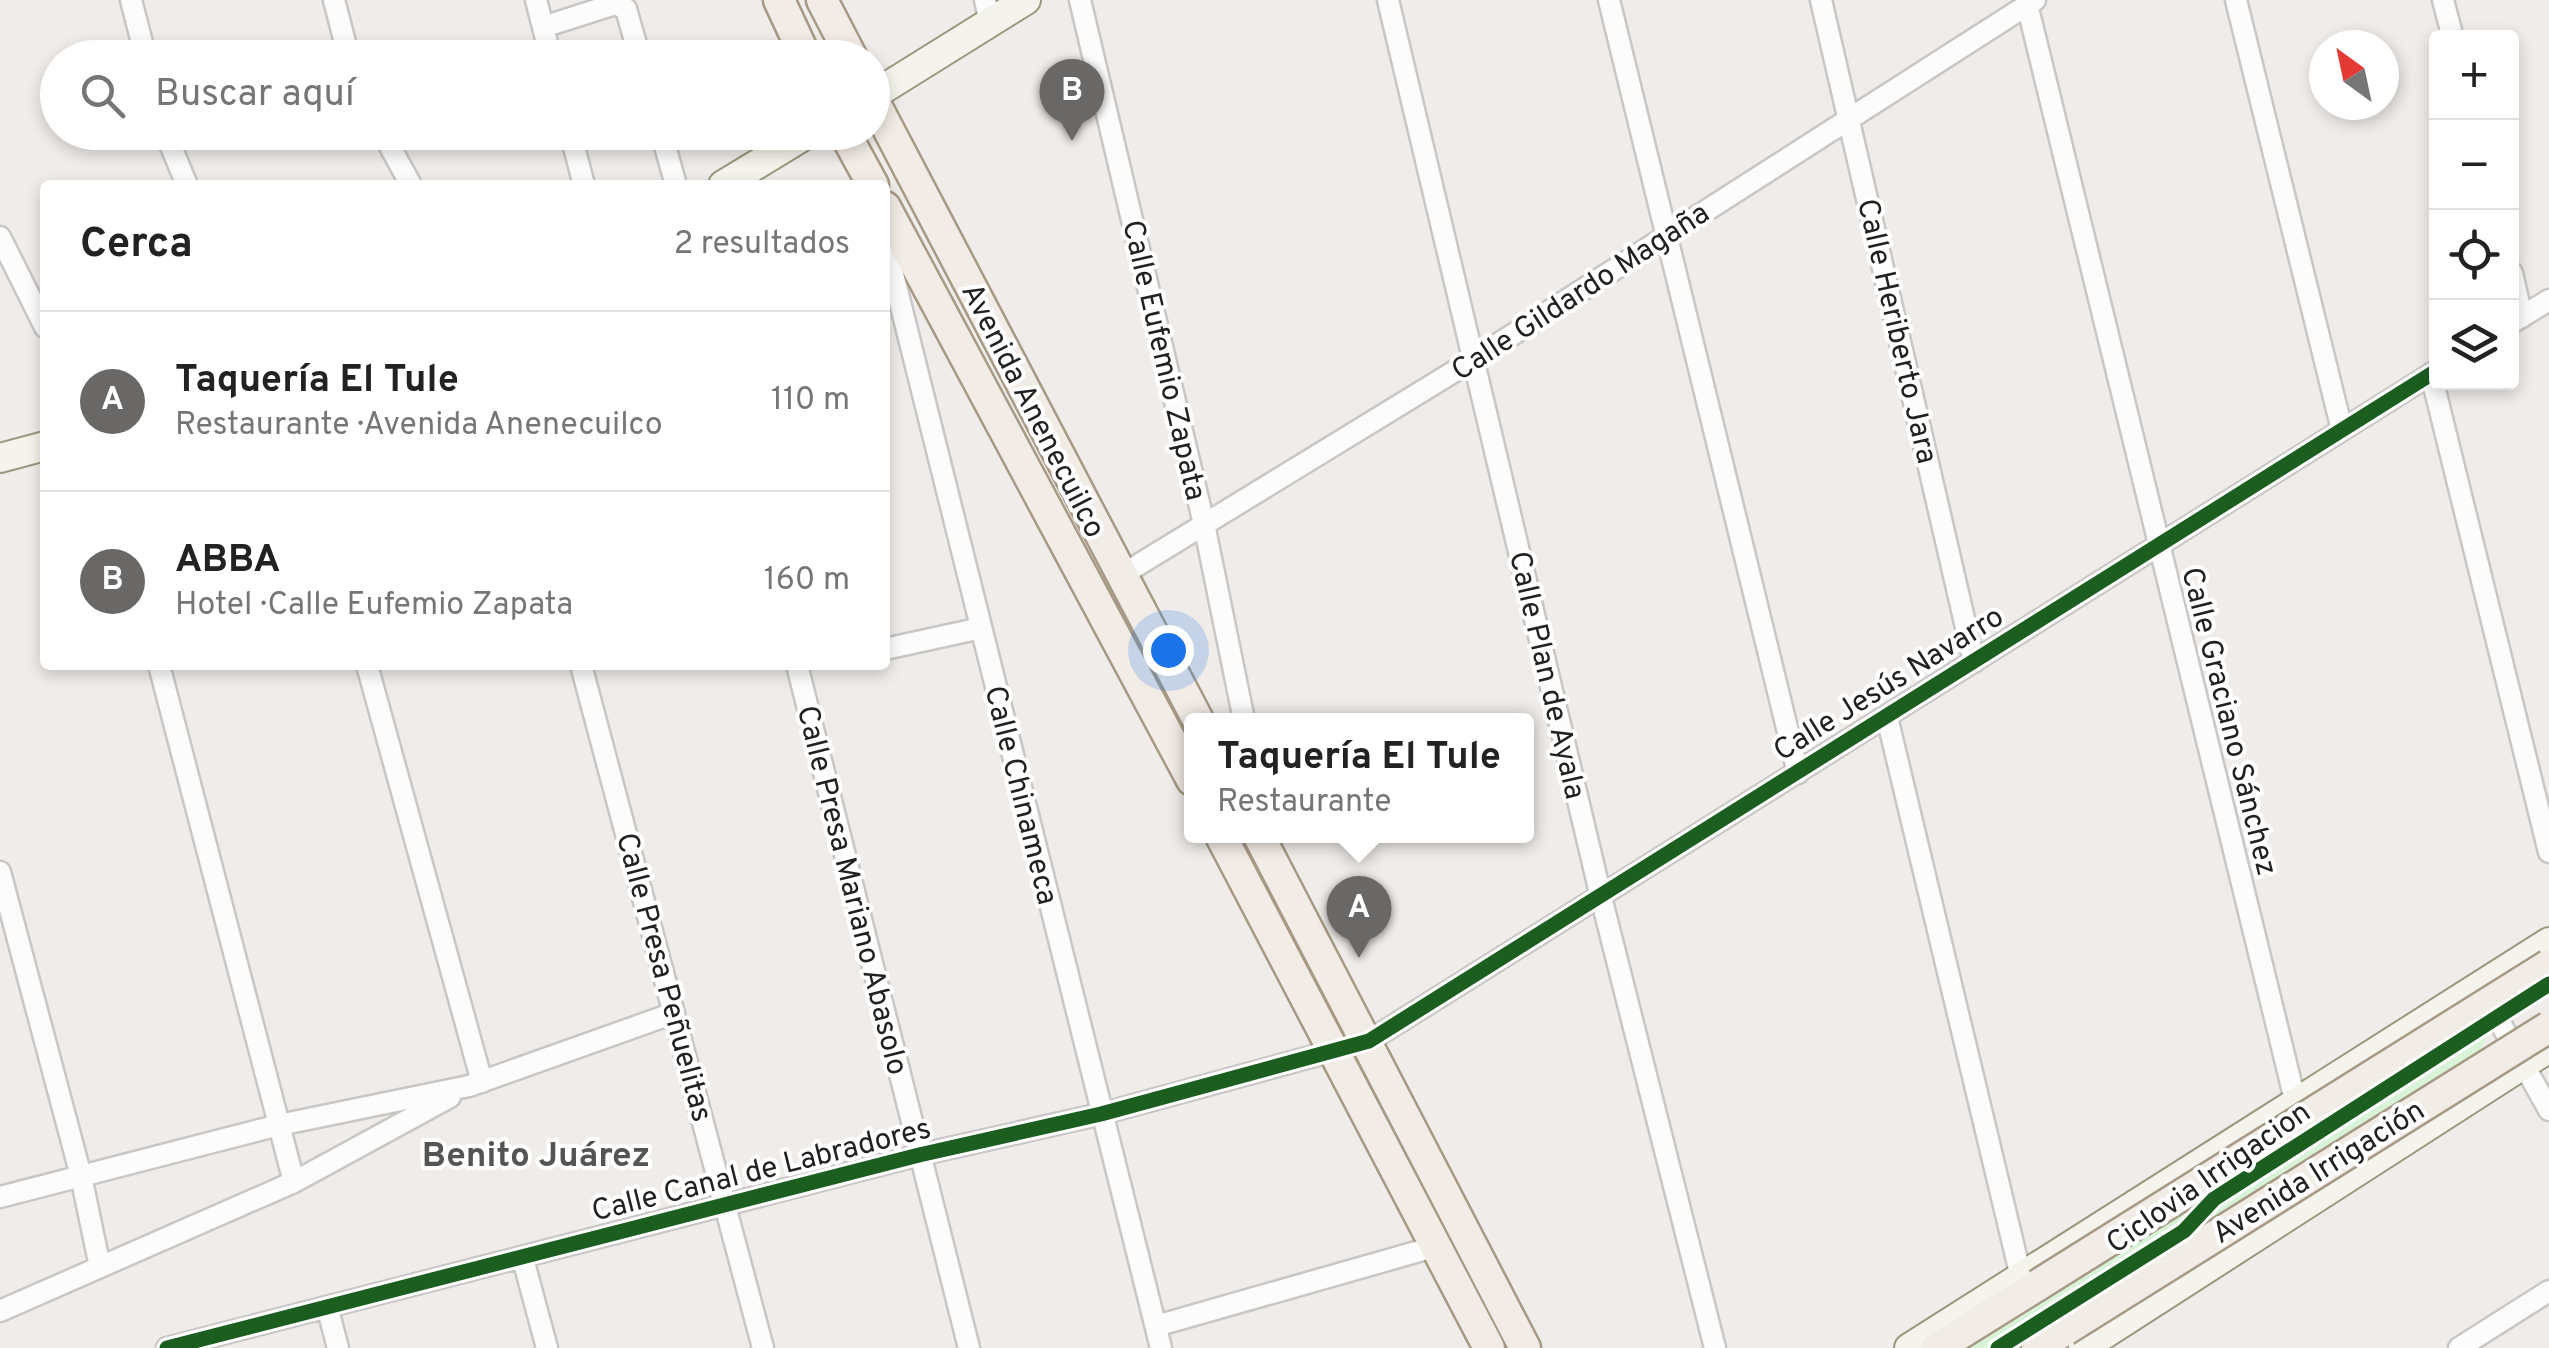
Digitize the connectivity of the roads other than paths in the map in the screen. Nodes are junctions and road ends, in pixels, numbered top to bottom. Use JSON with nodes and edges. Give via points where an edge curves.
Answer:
{"nodes":[{"id":1,"x":132,"y":0,"type":"edge"},
{"id":2,"x":334,"y":0,"type":"edge"},
{"id":3,"x":536,"y":0,"type":"edge"},
{"id":4,"x":779,"y":0,"type":"edge"},
{"id":5,"x":822,"y":0,"type":"edge"},
{"id":6,"x":1026,"y":0,"type":"edge"},
{"id":7,"x":1080,"y":0,"type":"edge"},
{"id":8,"x":1388,"y":0,"type":"edge"},
{"id":9,"x":1608,"y":0,"type":"edge"},
{"id":10,"x":1821,"y":0,"type":"edge"},
{"id":11,"x":2236,"y":0,"type":"edge"},
{"id":12,"x":2444,"y":0,"type":"edge"},
{"id":13,"x":2029,"y":2,"type":"edge"},
{"id":14,"x":987,"y":11,"type":"edge"},
{"id":15,"x":543,"y":27,"type":"junction"},
{"id":16,"x":2451,"y":30,"type":"edge"},
{"id":17,"x":142,"y":40,"type":"edge"},
{"id":18,"x":344,"y":40,"type":"edge"},
{"id":19,"x":546,"y":40,"type":"edge"},
{"id":20,"x":635,"y":40,"type":"edge"},
{"id":21,"x":798,"y":40,"type":"edge"},
{"id":22,"x":843,"y":40,"type":"edge"},
{"id":23,"x":890,"y":84,"type":"edge"},
{"id":24,"x":1850,"y":118,"type":"junction"},
{"id":25,"x":890,"y":132,"type":"edge"},
{"id":26,"x":173,"y":150,"type":"edge"},
{"id":27,"x":392,"y":150,"type":"edge"},
{"id":28,"x":575,"y":150,"type":"edge"},
{"id":29,"x":666,"y":150,"type":"edge"},
{"id":30,"x":780,"y":150,"type":"edge"},
{"id":31,"x":854,"y":150,"type":"edge"},
{"id":32,"x":184,"y":180,"type":"edge"},
{"id":33,"x":408,"y":180,"type":"edge"},
{"id":34,"x":583,"y":180,"type":"edge"},
{"id":35,"x":675,"y":180,"type":"edge"},
{"id":36,"x":731,"y":180,"type":"edge"},
{"id":37,"x":870,"y":180,"type":"edge"},
{"id":38,"x":890,"y":216,"type":"edge"},
{"id":39,"x":0,"y":238,"type":"edge"},
{"id":40,"x":1664,"y":238,"type":"junction"},
{"id":41,"x":890,"y":262,"type":"edge"},
{"id":42,"x":2549,"y":300,"type":"edge"},
{"id":43,"x":40,"y":317,"type":"edge"},
{"id":44,"x":2519,"y":319,"type":"edge"},
{"id":45,"x":1473,"y":360,"type":"junction"},
{"id":46,"x":2429,"y":375,"type":"edge"},
{"id":47,"x":2438,"y":390,"type":"edge"},
{"id":48,"x":2342,"y":430,"type":"junction"},
{"id":49,"x":40,"y":447,"type":"edge"},
{"id":50,"x":0,"y":458,"type":"edge"},
{"id":51,"x":1204,"y":524,"type":"junction"},
{"id":52,"x":2158,"y":546,"type":"junction"},
{"id":53,"x":1120,"y":576,"type":"junction"},
{"id":54,"x":981,"y":628,"type":"junction"},
{"id":55,"x":890,"y":648,"type":"edge"},
{"id":56,"x":1974,"y":662,"type":"junction"},
{"id":57,"x":160,"y":670,"type":"edge"},
{"id":58,"x":369,"y":670,"type":"edge"},
{"id":59,"x":582,"y":670,"type":"edge"},
{"id":60,"x":803,"y":670,"type":"edge"},
{"id":61,"x":1194,"y":713,"type":"edge"},
{"id":62,"x":1243,"y":713,"type":"edge"},
{"id":63,"x":1887,"y":716,"type":"junction"},
{"id":64,"x":1184,"y":765,"type":"edge"},
{"id":65,"x":1798,"y":773,"type":"junction"},
{"id":66,"x":1225,"y":843,"type":"edge"},
{"id":67,"x":1263,"y":843,"type":"edge"},
{"id":68,"x":2549,"y":852,"type":"edge"},
{"id":69,"x":0,"y":872,"type":"edge"},
{"id":70,"x":1601,"y":897,"type":"junction"},
{"id":71,"x":2549,"y":942,"type":"edge"},
{"id":72,"x":2549,"y":965,"type":"edge"},
{"id":73,"x":2480,"y":987,"type":"junction"},
{"id":74,"x":674,"y":1013,"type":"junction"},
{"id":75,"x":2549,"y":1027,"type":"edge"},
{"id":76,"x":1369,"y":1041,"type":"junction"},
{"id":77,"x":2549,"y":1048,"type":"edge"},
{"id":78,"x":1337,"y":1052,"type":"junction"},
{"id":79,"x":2521,"y":1066,"type":"junction"},
{"id":80,"x":476,"y":1084,"type":"junction"},
{"id":81,"x":2296,"y":1104,"type":"junction"},
{"id":82,"x":2549,"y":1110,"type":"edge"},
{"id":83,"x":1101,"y":1114,"type":"junction"},
{"id":84,"x":279,"y":1125,"type":"junction"},
{"id":85,"x":919,"y":1155,"type":"junction"},
{"id":86,"x":81,"y":1176,"type":"junction"},
{"id":87,"x":294,"y":1182,"type":"junction"},
{"id":88,"x":0,"y":1197,"type":"edge"},
{"id":89,"x":726,"y":1206,"type":"junction"},
{"id":90,"x":1437,"y":1246,"type":"junction"},
{"id":91,"x":524,"y":1259,"type":"junction"},
{"id":92,"x":100,"y":1267,"type":"junction"},
{"id":93,"x":2030,"y":1281,"type":"junction"},
{"id":94,"x":2549,"y":1290,"type":"edge"},
{"id":95,"x":328,"y":1310,"type":"junction"},
{"id":96,"x":0,"y":1311,"type":"edge"},
{"id":97,"x":1156,"y":1326,"type":"junction"},
{"id":98,"x":2074,"y":1339,"type":"edge"},
{"id":99,"x":167,"y":1348,"type":"edge"},
{"id":100,"x":338,"y":1348,"type":"edge"},
{"id":101,"x":547,"y":1348,"type":"edge"},
{"id":102,"x":762,"y":1348,"type":"edge"},
{"id":103,"x":969,"y":1348,"type":"edge"},
{"id":104,"x":1162,"y":1348,"type":"edge"},
{"id":105,"x":1489,"y":1348,"type":"edge"},
{"id":106,"x":1524,"y":1348,"type":"edge"},
{"id":107,"x":1715,"y":1348,"type":"edge"},
{"id":108,"x":1909,"y":1348,"type":"edge"},
{"id":109,"x":1937,"y":1348,"type":"edge"},
{"id":110,"x":2036,"y":1348,"type":"edge"},
{"id":111,"x":2459,"y":1348,"type":"edge"}],
"edges":[{"from":1,"to":17,"type":"street"},
{"from":2,"to":18,"type":"street"},
{"from":3,"to":15,"type":"street"},
{"from":4,"to":21,"type":"main road"},
{"from":5,"to":22,"type":"main road"},
{"from":6,"to":14,"type":"street"},
{"from":7,"to":51,"type":"street","name":"Calle Eufemio Zapata"},
{"from":8,"to":45,"type":"street","name":"Calle Plan de Ayala"},
{"from":9,"to":40,"type":"street"},
{"from":10,"to":24,"type":"street","name":"Calle Heriberto Jara"},
{"from":11,"to":48,"type":"street"},
{"from":12,"to":16,"type":"street"},
{"from":13,"to":24,"type":"street","name":"Calle Gildardo Magaña"},
{"from":13,"to":52,"type":"street","name":"Calle Graciano Sánchez"},
{"from":14,"to":23,"type":"street"},
{"from":15,"to":19,"type":"street"},
{"from":15,"to":20,"type":"street","via":[[615,4],[626,9]]},
{"from":24,"to":40,"type":"street","name":"Calle Gildardo Magaña"},
{"from":24,"to":56,"type":"street","name":"Calle Heriberto Jara"},
{"from":25,"to":53,"type":"main road","name":"Avenida Anenecuilco"},
{"from":26,"to":32,"type":"street"},
{"from":27,"to":33,"type":"street"},
{"from":28,"to":34,"type":"street"},
{"from":29,"to":35,"type":"street"},
{"from":30,"to":36,"type":"street"},
{"from":31,"to":37,"type":"main road"},
{"from":38,"to":64,"type":"main road","name":"Avenida Anenecuilco"},
{"from":39,"to":43,"type":"street"},
{"from":40,"to":45,"type":"street","name":"Calle Gildardo Magaña"},
{"from":40,"to":65,"type":"street"},
{"from":41,"to":54,"type":"street","name":"Calle Chinameca"},
{"from":42,"to":44,"type":"street"},
{"from":45,"to":51,"type":"street","name":"Calle Gildardo Magaña"},
{"from":45,"to":70,"type":"street","name":"Calle Plan de Ayala"},
{"from":46,"to":48,"type":"street","name":"Calle Jesús Navarro"},
{"from":47,"to":68,"type":"street"},
{"from":48,"to":52,"type":"street","name":"Calle Jesús Navarro"},
{"from":49,"to":50,"type":"street"},
{"from":51,"to":53,"type":"street","name":"Calle Gildardo Magaña"},
{"from":51,"to":62,"type":"street","name":"Calle Eufemio Zapata"},
{"from":52,"to":56,"type":"street","name":"Calle Jesús Navarro"},
{"from":52,"to":81,"type":"street","name":"Calle Graciano Sánchez"},
{"from":53,"to":61,"type":"main road","name":"Avenida Anenecuilco"},
{"from":54,"to":55,"type":"street"},
{"from":54,"to":83,"type":"street","name":"Calle Chinameca"},
{"from":56,"to":63,"type":"street","name":"Calle Jesús Navarro"},
{"from":57,"to":84,"type":"street"},
{"from":58,"to":80,"type":"street"},
{"from":59,"to":74,"type":"street","name":"Calle Presa Peñuelitas"},
{"from":60,"to":85,"type":"street","name":"Calle Presa Mariano Abasolo"},
{"from":63,"to":65,"type":"street","name":"Calle Jesús Navarro"},
{"from":63,"to":93,"type":"street"},
{"from":65,"to":70,"type":"street","name":"Calle Jesús Navarro"},
{"from":66,"to":78,"type":"main road"},
{"from":67,"to":76,"type":"main road"},
{"from":69,"to":86,"type":"street"},
{"from":70,"to":76,"type":"street","name":"Calle Jesús Navarro"},
{"from":70,"to":107,"type":"street","name":"Calle Plan de Ayala"},
{"from":71,"to":73,"type":"street","name":"Avenida Irrigación"},
{"from":72,"to":93,"type":"main road","name":"Avenida Irrigación","bridge":true},
{"from":73,"to":79,"type":"street"},
{"from":73,"to":81,"type":"street","name":"Avenida Irrigación"},
{"from":74,"to":80,"type":"street"},
{"from":74,"to":89,"type":"street","name":"Calle Presa Peñuelitas"},
{"from":75,"to":98,"type":"main road","name":"Avenida Irrigación","bridge":true},
{"from":76,"to":78,"type":"street","name":"Calle Canal de Labradores"},
{"from":76,"to":106,"type":"main road"},
{"from":77,"to":79,"type":"street","name":"Avenida Irrigación"},
{"from":78,"to":83,"type":"street","name":"Calle Canal de Labradores"},
{"from":78,"to":90,"type":"main road"},
{"from":79,"to":82,"type":"street"},
{"from":79,"to":98,"type":"street","name":"Avenida Irrigación"},
{"from":80,"to":84,"type":"street"},
{"from":80,"to":87,"type":"street"},
{"from":81,"to":93,"type":"street","name":"Avenida Irrigación"},
{"from":83,"to":85,"type":"street","name":"Calle Canal de Labradores"},
{"from":83,"to":97,"type":"street","name":"Calle Chinameca"},
{"from":84,"to":86,"type":"street"},
{"from":84,"to":87,"type":"street"},
{"from":85,"to":89,"type":"street","name":"Calle Canal de Labradores"},
{"from":85,"to":103,"type":"street","name":"Calle Presa Mariano Abasolo"},
{"from":86,"to":88,"type":"street"},
{"from":86,"to":92,"type":"street"},
{"from":87,"to":92,"type":"street"},
{"from":89,"to":91,"type":"street","name":"Calle Canal de Labradores"},
{"from":89,"to":102,"type":"street","name":"Calle Presa Peñuelitas"},
{"from":90,"to":97,"type":"street"},
{"from":90,"to":105,"type":"main road"},
{"from":91,"to":95,"type":"street","name":"Calle Canal de Labradores"},
{"from":91,"to":101,"type":"street"},
{"from":92,"to":96,"type":"street"},
{"from":93,"to":108,"type":"street","name":"Avenida Irrigación"},
{"from":93,"to":109,"type":"main road","name":"Avenida Irrigación"},
{"from":94,"to":111,"type":"street"},
{"from":95,"to":99,"type":"street","name":"Calle Canal de Labradores"},
{"from":95,"to":100,"type":"street"},
{"from":97,"to":104,"type":"street","name":"Calle Chinameca"},
{"from":98,"to":110,"type":"main road","name":"Avenida Irrigación"}]}
